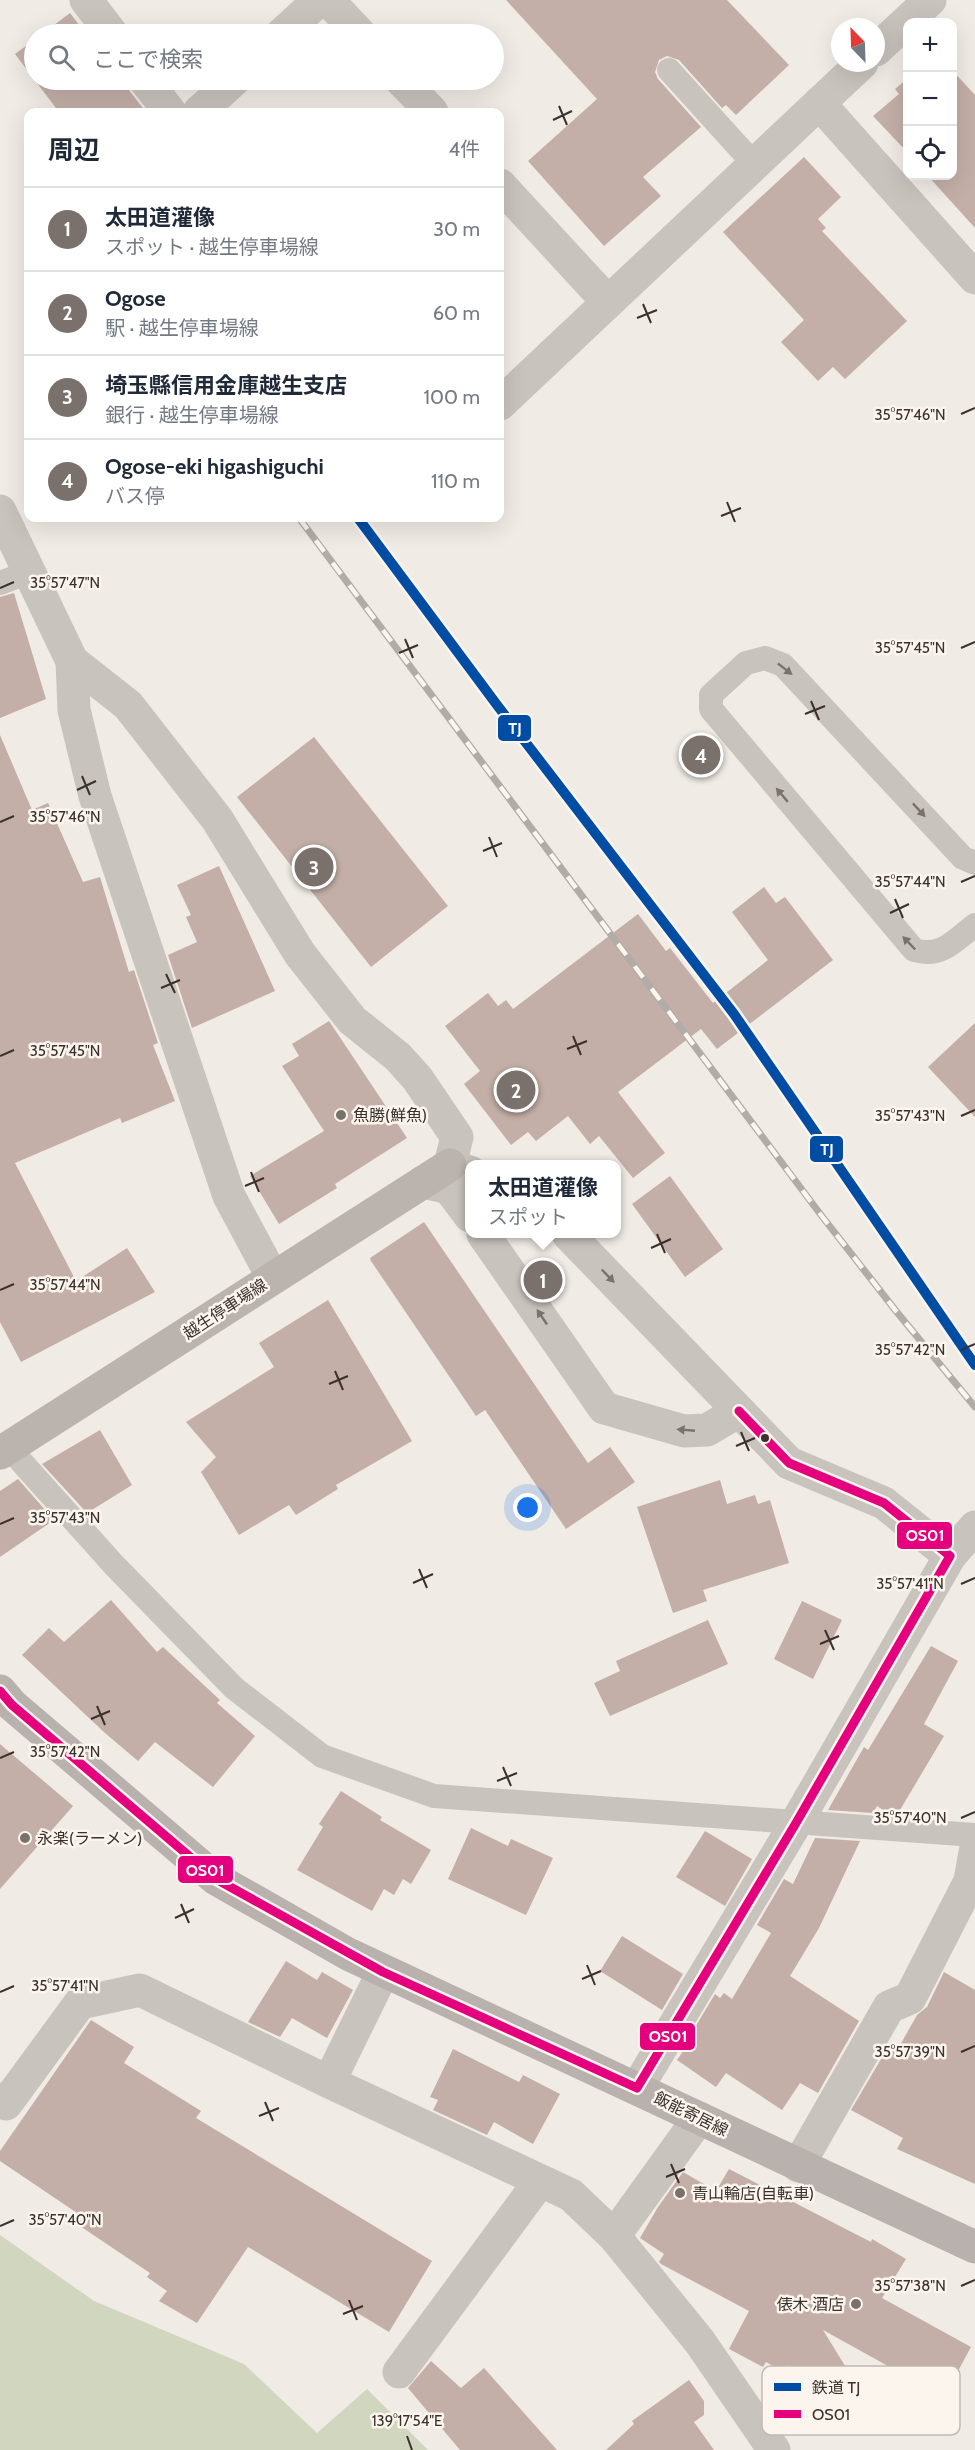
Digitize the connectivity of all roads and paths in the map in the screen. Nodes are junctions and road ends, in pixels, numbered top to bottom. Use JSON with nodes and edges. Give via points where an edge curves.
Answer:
{"nodes":[{"id":1,"x":86,"y":0,"type":"edge"},
{"id":2,"x":319,"y":0,"type":"edge"},
{"id":3,"x":328,"y":0,"type":"edge"},
{"id":4,"x":930,"y":0,"type":"edge"},
{"id":5,"x":104,"y":24,"type":"edge"},
{"id":6,"x":293,"y":24,"type":"edge"},
{"id":7,"x":351,"y":24,"type":"edge"},
{"id":8,"x":885,"y":42,"type":"edge"},
{"id":9,"x":669,"y":70,"type":"dead end"},
{"id":10,"x":852,"y":72,"type":"edge"},
{"id":11,"x":153,"y":90,"type":"edge"},
{"id":12,"x":223,"y":90,"type":"edge"},
{"id":13,"x":411,"y":90,"type":"edge"},
{"id":14,"x":819,"y":103,"type":"junction"},
{"id":15,"x":167,"y":108,"type":"edge"},
{"id":16,"x":203,"y":108,"type":"edge"},
{"id":17,"x":428,"y":108,"type":"edge"},
{"id":18,"x":754,"y":164,"type":"junction"},
{"id":19,"x":504,"y":189,"type":"edge"},
{"id":20,"x":975,"y":278,"type":"edge"},
{"id":21,"x":607,"y":301,"type":"junction"},
{"id":22,"x":504,"y":400,"type":"edge"},
{"id":23,"x":0,"y":511,"type":"edge"},
{"id":24,"x":15,"y":578,"type":"edge"},
{"id":25,"x":72,"y":661,"type":"junction"},
{"id":26,"x":975,"y":863,"type":"edge"},
{"id":27,"x":975,"y":924,"type":"edge"},
{"id":28,"x":448,"y":1173,"type":"edge"},
{"id":29,"x":465,"y":1209,"type":"edge"},
{"id":30,"x":486,"y":1238,"type":"edge"},
{"id":31,"x":573,"y":1238,"type":"edge"},
{"id":32,"x":273,"y":1278,"type":"junction"},
{"id":33,"x":739,"y":1411,"type":"junction"},
{"id":34,"x":4,"y":1450,"type":"edge"},
{"id":35,"x":975,"y":1527,"type":"edge"},
{"id":36,"x":950,"y":1556,"type":"junction"},
{"id":37,"x":0,"y":1691,"type":"edge"},
{"id":38,"x":796,"y":1823,"type":"junction"},
{"id":39,"x":975,"y":1835,"type":"edge"},
{"id":40,"x":975,"y":1852,"type":"edge"},
{"id":41,"x":383,"y":1972,"type":"junction"},
{"id":42,"x":329,"y":2082,"type":"junction"},
{"id":43,"x":637,"y":2088,"type":"junction"},
{"id":44,"x":0,"y":2099,"type":"edge"},
{"id":45,"x":699,"y":2118,"type":"junction"},
{"id":46,"x":798,"y":2166,"type":"junction"},
{"id":47,"x":540,"y":2181,"type":"junction"},
{"id":48,"x":614,"y":2236,"type":"junction"},
{"id":49,"x":975,"y":2247,"type":"edge"},
{"id":50,"x":399,"y":2372,"type":"dead end"},
{"id":51,"x":762,"y":2432,"type":"edge"},
{"id":52,"x":764,"y":2435,"type":"edge"},
{"id":53,"x":774,"y":2450,"type":"edge"}],
"edges":[{"from":1,"to":5,"type":"street"},
{"from":2,"to":6,"type":"street"},
{"from":3,"to":7,"type":"street"},
{"from":4,"to":8,"type":"street"},
{"from":9,"to":18,"type":"lane"},
{"from":10,"to":14,"type":"street"},
{"from":11,"to":15,"type":"street"},
{"from":12,"to":16,"type":"street"},
{"from":13,"to":17,"type":"street"},
{"from":14,"to":18,"type":"street"},
{"from":14,"to":20,"type":"street"},
{"from":18,"to":21,"type":"street"},
{"from":19,"to":21,"type":"street"},
{"from":21,"to":22,"type":"street"},
{"from":23,"to":24,"type":"street"},
{"from":24,"to":25,"type":"street"},
{"from":25,"to":28,"type":"street","via":[[128,705],[217,819],[300,954],[352,1020],[398,1057],[417,1078],[457,1137]]},
{"from":25,"to":32,"type":"street","via":[[74,710],[95,796],[229,1196]]},
{"from":27,"to":26,"type":"lane","one_way":true,"via":[[944,949],[927,954],[914,950],[711,709],[711,695],[746,663],[765,658],[783,665],[963,858]]},
{"from":28,"to":29,"type":"street","via":[[449,1188]]},
{"from":28,"to":32,"type":"main road","name":"越生停車場線"},
{"from":33,"to":30,"type":"street","one_way":true,"via":[[707,1430],[684,1431],[604,1408]]},
{"from":31,"to":33,"type":"street","one_way":true},
{"from":32,"to":34,"type":"main road","name":"越生停車場線"},
{"from":33,"to":36,"type":"street","via":[[789,1463],[884,1503]]},
{"from":34,"to":38,"type":"lane","via":[[234,1688],[322,1756],[434,1796]]},
{"from":35,"to":36,"type":"street"},
{"from":36,"to":38,"type":"street"},
{"from":37,"to":41,"type":"main road","name":"飯能寄居線","via":[[216,1879]]},
{"from":38,"to":39,"type":"lane"},
{"from":38,"to":43,"type":"street"},
{"from":40,"to":46,"type":"street","via":[[970,1881],[910,1998],[889,2007]]},
{"from":41,"to":42,"type":"street"},
{"from":41,"to":43,"type":"main road","name":"飯能寄居線"},
{"from":42,"to":44,"type":"street","via":[[140,1990],[80,2003],[6,2104]]},
{"from":42,"to":47,"type":"street"},
{"from":43,"to":45,"type":"main road","name":"飯能寄居線"},
{"from":45,"to":46,"type":"main road","name":"飯能寄居線"},
{"from":45,"to":48,"type":"street"},
{"from":46,"to":49,"type":"main road","name":"飯能寄居線"},
{"from":47,"to":48,"type":"street","via":[[571,2195]]},
{"from":47,"to":50,"type":"street"},
{"from":48,"to":51,"type":"street","via":[[700,2342]]},
{"from":52,"to":53,"type":"street"}]}
